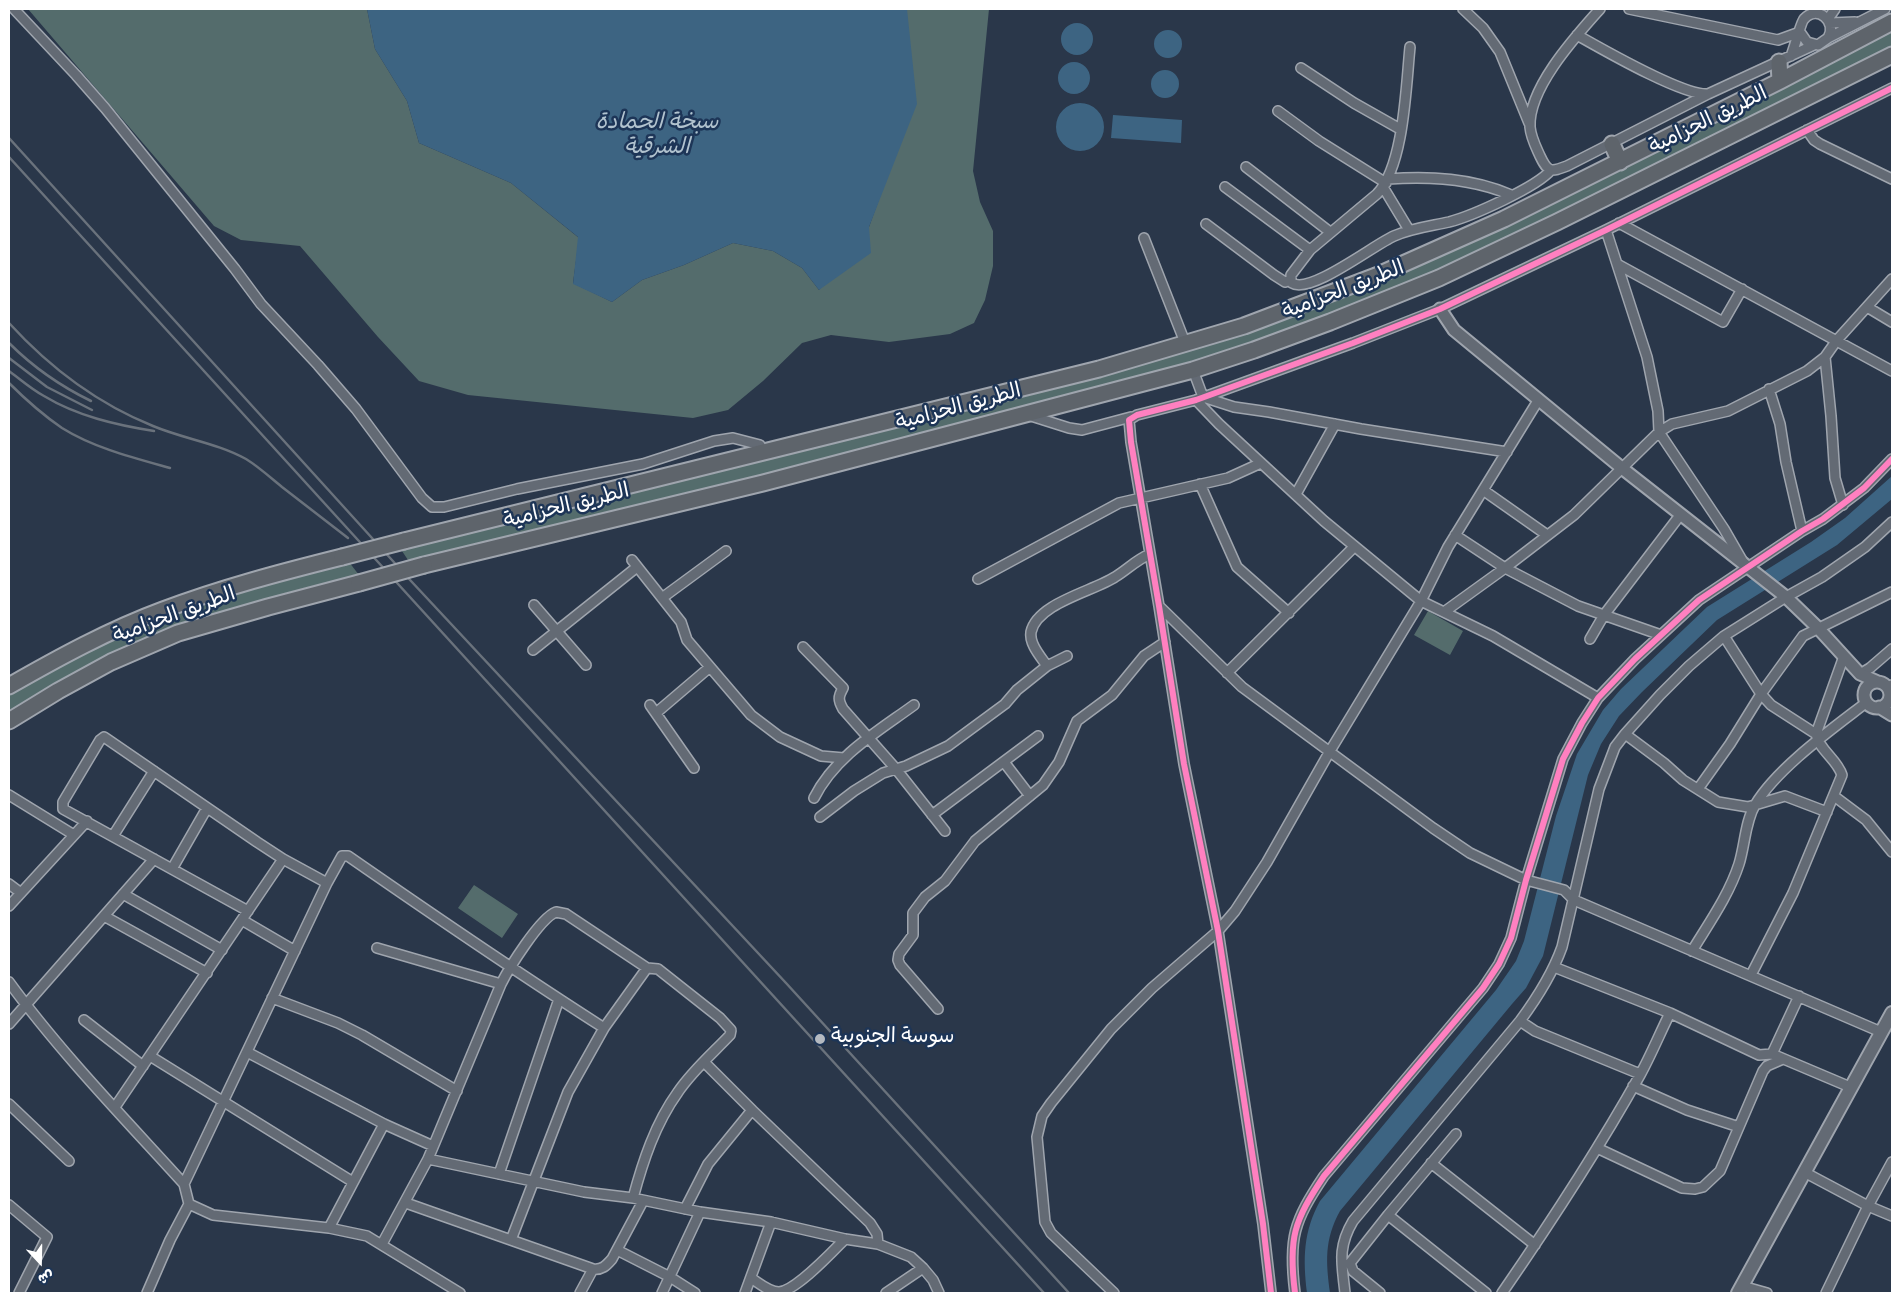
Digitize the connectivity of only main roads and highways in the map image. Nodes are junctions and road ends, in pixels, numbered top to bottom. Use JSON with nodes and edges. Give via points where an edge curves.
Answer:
{"nodes":[{"id":1,"x":1892,"y":22,"type":"edge"},
{"id":2,"x":1892,"y":55,"type":"edge"},
{"id":3,"x":1785,"y":59,"type":"road end"},
{"id":4,"x":1780,"y":81,"type":"junction"},
{"id":5,"x":1612,"y":144,"type":"road end"},
{"id":6,"x":1620,"y":162,"type":"junction"},
{"id":7,"x":9,"y":686,"type":"edge"},
{"id":8,"x":9,"y":721,"type":"edge"},
{"id":9,"x":1892,"y":1013,"type":"edge"},
{"id":10,"x":1740,"y":1290,"type":"edge"}],
"edges":[{"from":1,"to":4,"type":"highway","name":"الطريق الحزامية"},
{"from":2,"to":8,"type":"highway","name":"الطريق الحزامية","bridge":true,"via":[[1439,278],[1254,350],[1193,370],[268,607],[178,634],[111,662]]},
{"from":3,"to":4,"type":"highway"},
{"from":4,"to":6,"type":"highway","name":"الطريق الحزامية"},
{"from":5,"to":6,"type":"highway"},
{"from":6,"to":7,"type":"highway","name":"الطريق الحزامية","bridge":true,"via":[[1504,219],[1376,276],[1186,345],[252,580],[162,610],[108,634]]},
{"from":9,"to":10,"type":"main road"}]}
